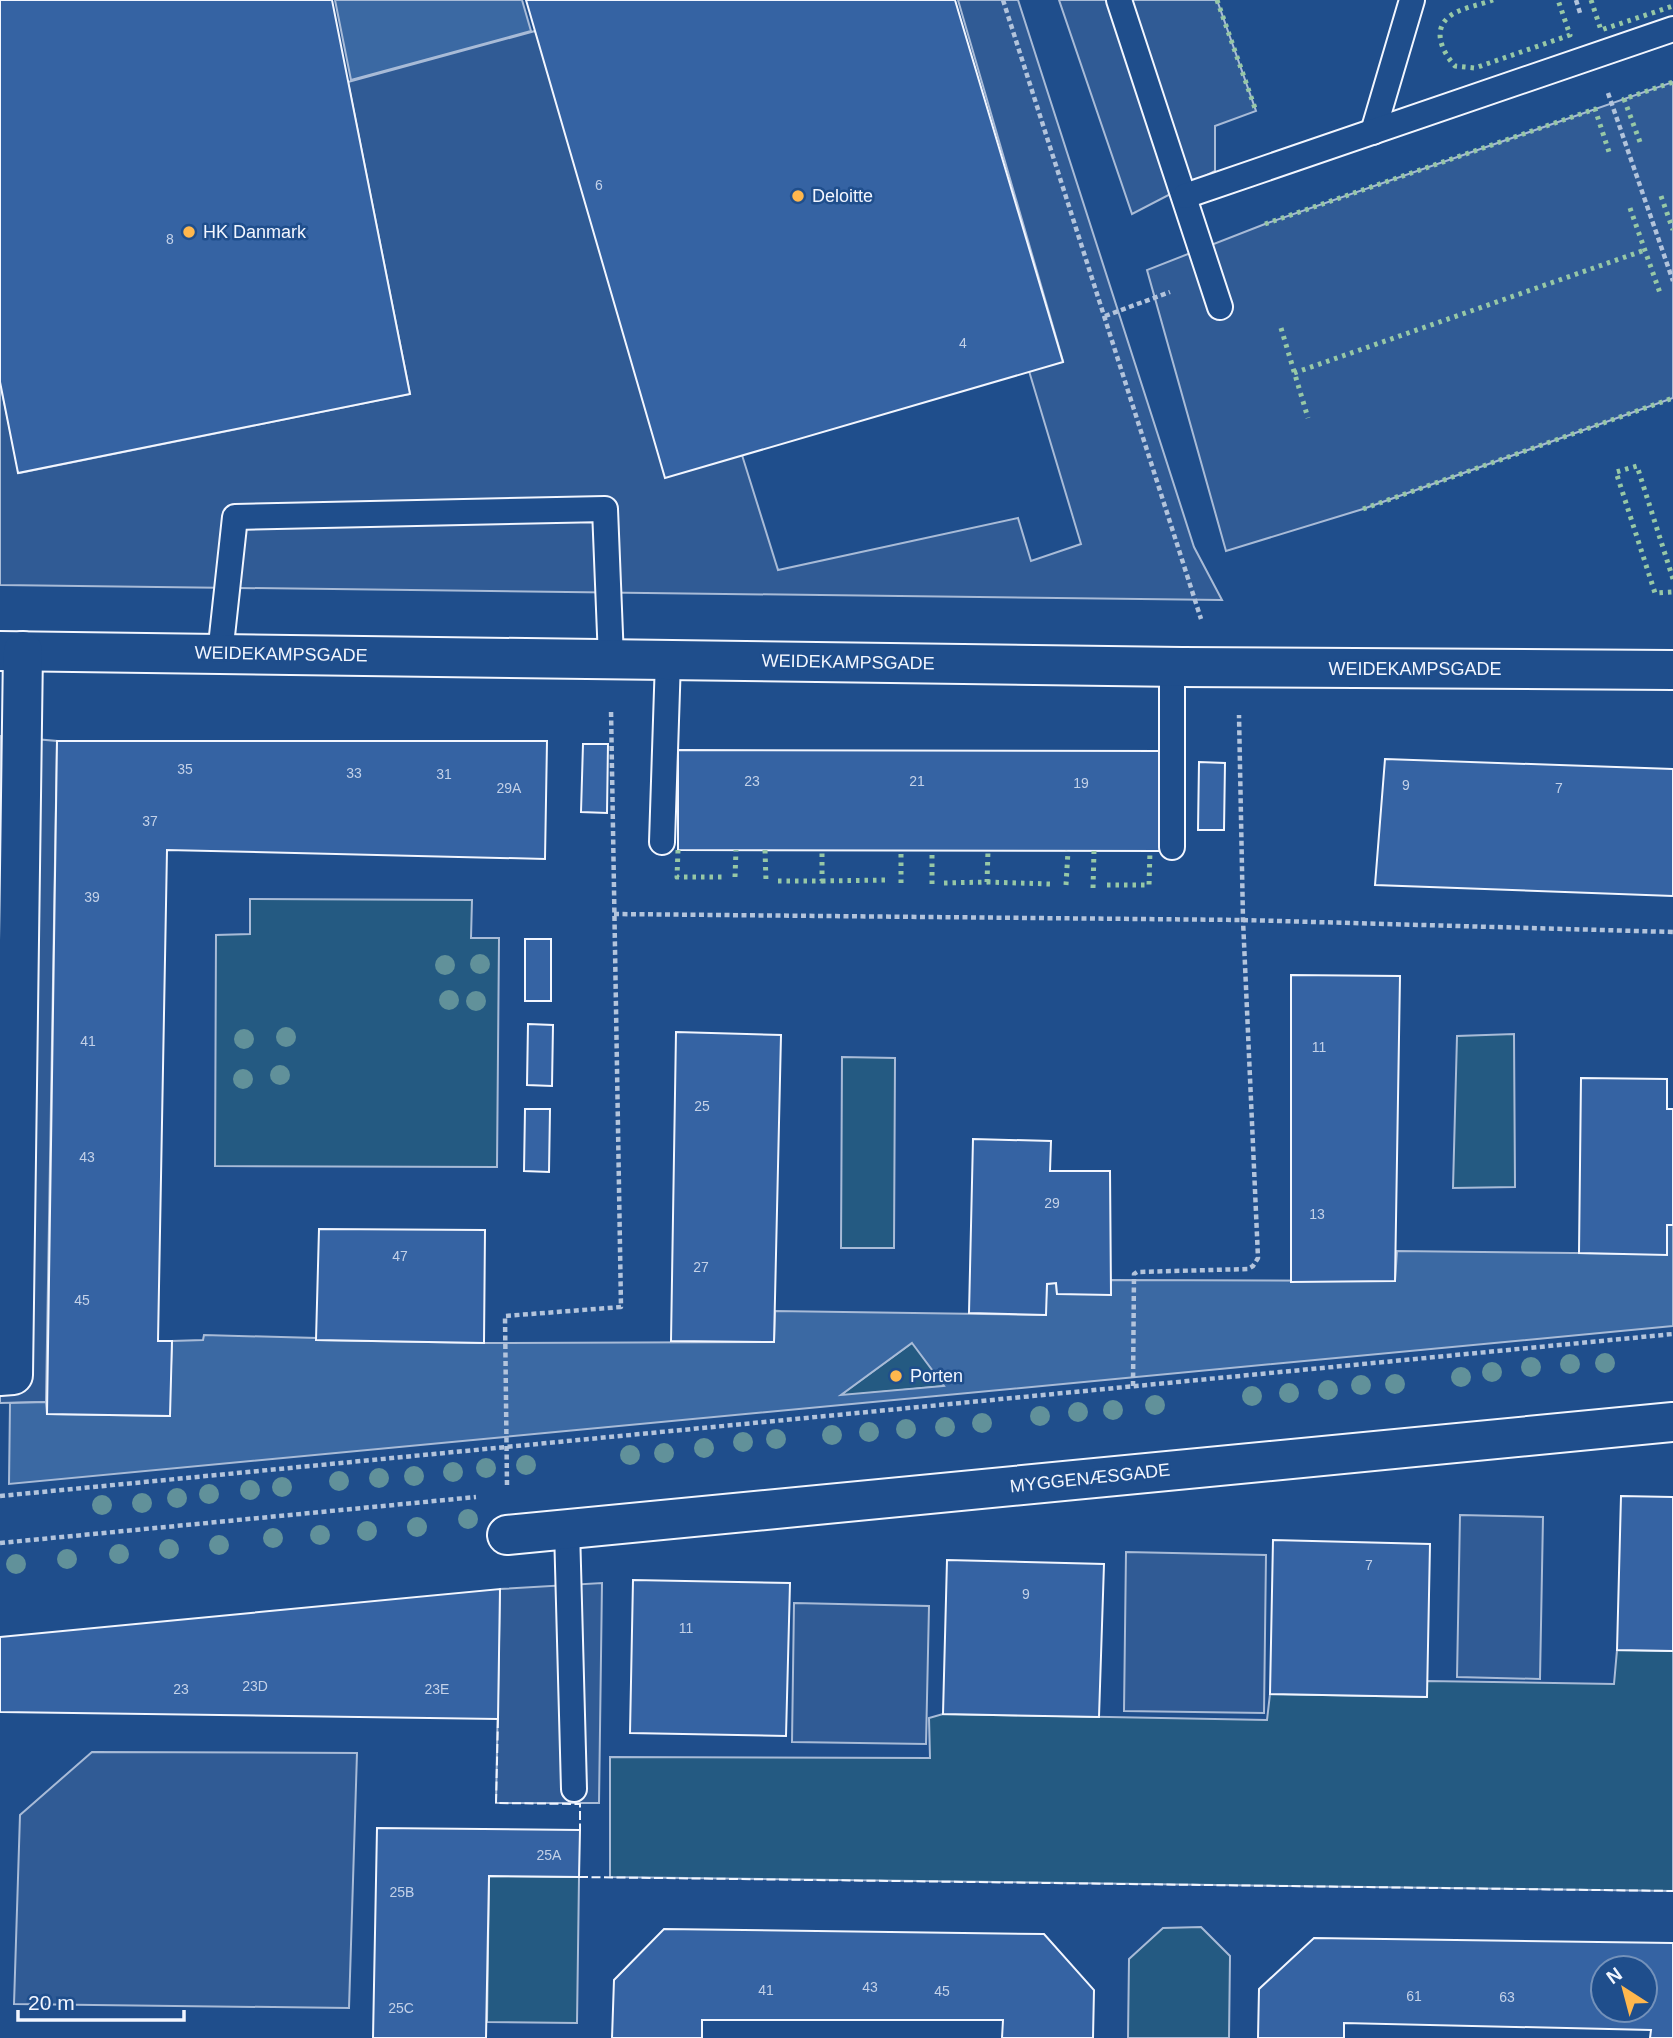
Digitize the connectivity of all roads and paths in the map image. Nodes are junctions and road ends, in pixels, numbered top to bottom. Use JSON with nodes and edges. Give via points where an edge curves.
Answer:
{"nodes":[{"id":1,"x":1003,"y":0,"type":"edge"},
{"id":2,"x":1119,"y":0,"type":"edge"},
{"id":3,"x":1412,"y":0,"type":"edge"},
{"id":4,"x":1576,"y":0,"type":"edge"},
{"id":5,"x":1673,"y":29,"type":"edge"},
{"id":6,"x":1595,"y":55,"type":"junction"},
{"id":7,"x":1373,"y":132,"type":"junction"},
{"id":8,"x":1185,"y":196,"type":"junction"},
{"id":9,"x":1210,"y":276,"type":"junction"},
{"id":10,"x":1673,"y":281,"type":"edge"},
{"id":11,"x":1220,"y":307,"type":"dead end"},
{"id":12,"x":1105,"y":316,"type":"junction"},
{"id":13,"x":11,"y":651,"type":"edge"},
{"id":14,"x":220,"y":654,"type":"junction"},
{"id":15,"x":611,"y":659,"type":"junction"},
{"id":16,"x":668,"y":660,"type":"junction"},
{"id":17,"x":1172,"y":667,"type":"junction"},
{"id":18,"x":1226,"y":667,"type":"junction"},
{"id":19,"x":1673,"y":670,"type":"edge"},
{"id":20,"x":662,"y":842,"type":"dead end"},
{"id":21,"x":1172,"y":847,"type":"dead end"},
{"id":22,"x":614,"y":914,"type":"junction"},
{"id":23,"x":1243,"y":920,"type":"junction"},
{"id":24,"x":1673,"y":932,"type":"edge"},
{"id":25,"x":1673,"y":1334,"type":"edge"},
{"id":26,"x":0,"y":1376,"type":"edge"},
{"id":27,"x":1133,"y":1386,"type":"junction"},
{"id":28,"x":1673,"y":1422,"type":"edge"},
{"id":29,"x":506,"y":1446,"type":"junction"},
{"id":30,"x":0,"y":1496,"type":"edge"},
{"id":31,"x":567,"y":1529,"type":"junction"},
{"id":32,"x":508,"y":1535,"type":"dead end"},
{"id":33,"x":574,"y":1789,"type":"dead end"}],
"edges":[{"from":1,"to":12,"type":"path"},
{"from":2,"to":8,"type":"lane"},
{"from":3,"to":7,"type":"lane"},
{"from":4,"to":6,"type":"path"},
{"from":5,"to":6,"type":"lane"},
{"from":6,"to":7,"type":"lane"},
{"from":6,"to":10,"type":"path"},
{"from":7,"to":8,"type":"lane"},
{"from":8,"to":9,"type":"lane"},
{"from":9,"to":11,"type":"lane"},
{"from":9,"to":12,"type":"path"},
{"from":12,"to":18,"type":"path","via":[[1179,547]]},
{"from":13,"to":14,"type":"street","name":"WEIDEKAMPSGADE"},
{"from":13,"to":26,"type":"street","name":"WEIDEKAMPSGADE","via":[[13,1375]]},
{"from":14,"to":15,"type":"street","name":"WEIDEKAMPSGADE"},
{"from":14,"to":15,"type":"lane","via":[[235,517],[605,509]]},
{"from":15,"to":16,"type":"street","name":"WEIDEKAMPSGADE"},
{"from":15,"to":22,"type":"path"},
{"from":16,"to":17,"type":"street","name":"WEIDEKAMPSGADE"},
{"from":16,"to":20,"type":"lane"},
{"from":17,"to":18,"type":"street","name":"WEIDEKAMPSGADE"},
{"from":17,"to":21,"type":"lane"},
{"from":18,"to":19,"type":"street","name":"WEIDEKAMPSGADE"},
{"from":18,"to":23,"type":"path"},
{"from":22,"to":23,"type":"path"},
{"from":22,"to":29,"type":"path","via":[[621,1307],[505,1316]]},
{"from":23,"to":24,"type":"path"},
{"from":23,"to":27,"type":"path","via":[[1258,1258],[1248,1269],[1134,1274]]},
{"from":25,"to":27,"type":"path"},
{"from":27,"to":29,"type":"path"},
{"from":28,"to":31,"type":"street","name":"MYGGENÆSGADE"},
{"from":29,"to":30,"type":"path"},
{"from":31,"to":32,"type":"street","name":"MYGGENÆSGADE"},
{"from":31,"to":33,"type":"lane"}]}
